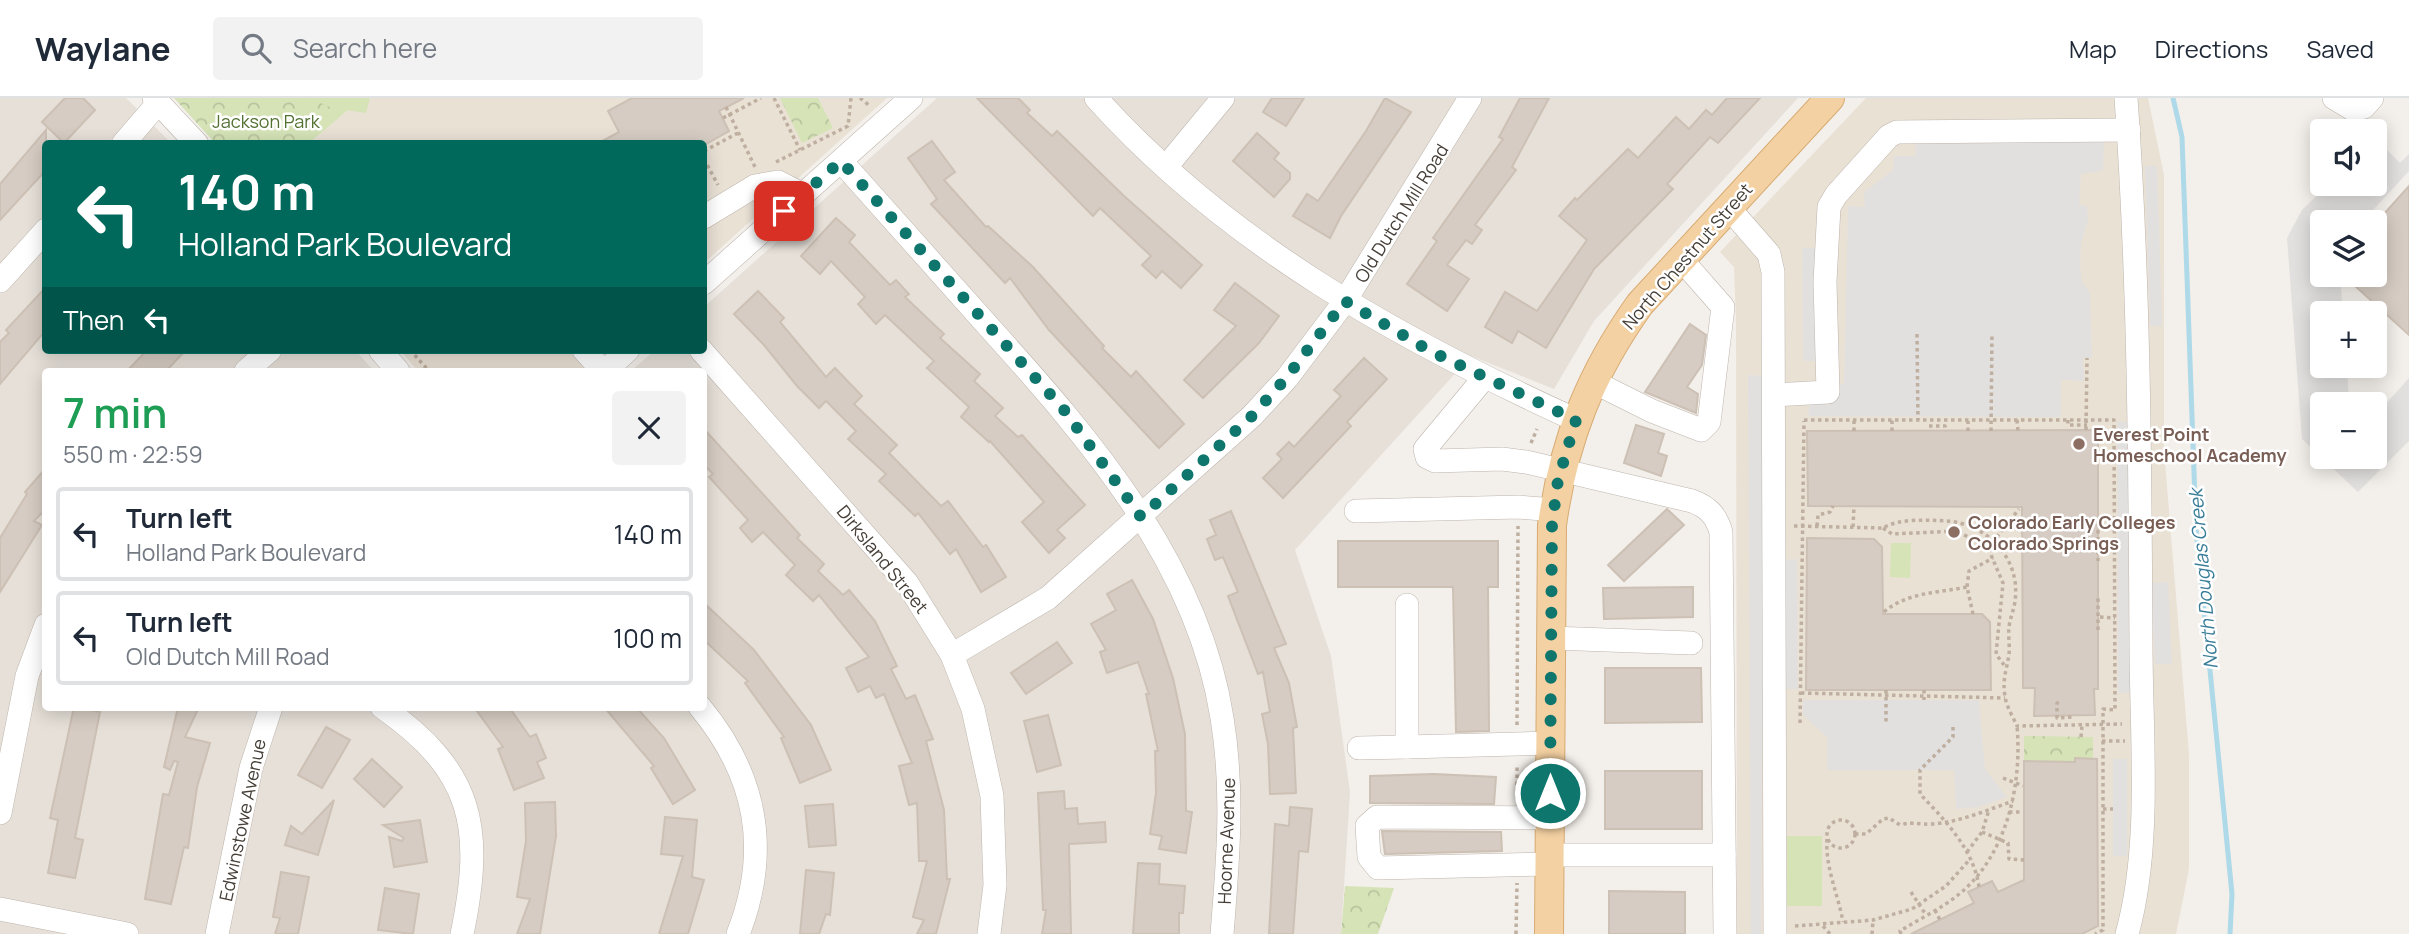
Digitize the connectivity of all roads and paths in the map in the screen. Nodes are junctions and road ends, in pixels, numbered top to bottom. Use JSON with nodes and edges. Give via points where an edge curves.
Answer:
{"nodes":[{"id":1,"x":761,"y":98,"type":"edge"},
{"id":2,"x":774,"y":98,"type":"edge"},
{"id":3,"x":851,"y":98,"type":"edge"},
{"id":4,"x":860,"y":98,"type":"edge"},
{"id":5,"x":879,"y":98,"type":"edge"},
{"id":6,"x":911,"y":98,"type":"edge"},
{"id":7,"x":1096,"y":98,"type":"edge"},
{"id":8,"x":1223,"y":98,"type":"edge"},
{"id":9,"x":1470,"y":98,"type":"edge"},
{"id":10,"x":1830,"y":98,"type":"edge"},
{"id":11,"x":2126,"y":98,"type":"edge"},
{"id":12,"x":2334,"y":98,"type":"edge"},
{"id":13,"x":2372,"y":98,"type":"edge"},
{"id":14,"x":157,"y":100,"type":"edge"},
{"id":15,"x":870,"y":106,"type":"junction"},
{"id":16,"x":726,"y":107,"type":"dead end"},
{"id":17,"x":729,"y":113,"type":"junction"},
{"id":18,"x":863,"y":113,"type":"dead end"},
{"id":19,"x":723,"y":118,"type":"dead end"},
{"id":20,"x":855,"y":120,"type":"dead end"},
{"id":21,"x":848,"y":127,"type":"junction"},
{"id":22,"x":2129,"y":130,"type":"junction"},
{"id":23,"x":738,"y":133,"type":"junction"},
{"id":24,"x":126,"y":140,"type":"edge"},
{"id":25,"x":193,"y":140,"type":"edge"},
{"id":26,"x":707,"y":149,"type":"edge"},
{"id":27,"x":800,"y":150,"type":"dead end"},
{"id":28,"x":834,"y":153,"type":"junction"},
{"id":29,"x":775,"y":163,"type":"dead end"},
{"id":30,"x":707,"y":165,"type":"edge"},
{"id":31,"x":1166,"y":167,"type":"junction"},
{"id":32,"x":787,"y":168,"type":"dead end"},
{"id":33,"x":757,"y":172,"type":"dead end"},
{"id":34,"x":720,"y":190,"type":"dead end"},
{"id":35,"x":803,"y":195,"type":"junction"},
{"id":36,"x":1728,"y":207,"type":"junction"},
{"id":37,"x":707,"y":215,"type":"edge"},
{"id":38,"x":42,"y":234,"type":"edge"},
{"id":39,"x":1680,"y":258,"type":"junction"},
{"id":40,"x":707,"y":276,"type":"edge"},
{"id":41,"x":0,"y":281,"type":"edge"},
{"id":42,"x":1345,"y":301,"type":"junction"},
{"id":43,"x":1917,"y":334,"type":"dead end"},
{"id":44,"x":1992,"y":334,"type":"dead end"},
{"id":45,"x":265,"y":354,"type":"edge"},
{"id":46,"x":383,"y":354,"type":"edge"},
{"id":47,"x":414,"y":354,"type":"edge"},
{"id":48,"x":588,"y":354,"type":"edge"},
{"id":49,"x":623,"y":354,"type":"edge"},
{"id":50,"x":705,"y":354,"type":"edge"},
{"id":51,"x":2087,"y":358,"type":"dead end"},
{"id":52,"x":249,"y":368,"type":"edge"},
{"id":53,"x":395,"y":368,"type":"edge"},
{"id":54,"x":426,"y":368,"type":"edge"},
{"id":55,"x":601,"y":368,"type":"edge"},
{"id":56,"x":607,"y":368,"type":"edge"},
{"id":57,"x":1484,"y":378,"type":"junction"},
{"id":58,"x":1592,"y":381,"type":"junction"},
{"id":59,"x":1809,"y":393,"type":"junction"},
{"id":60,"x":1774,"y":395,"type":"junction"},
{"id":61,"x":1576,"y":420,"type":"junction"},
{"id":62,"x":1804,"y":420,"type":"junction"},
{"id":63,"x":1854,"y":420,"type":"junction"},
{"id":64,"x":1892,"y":420,"type":"junction"},
{"id":65,"x":1917,"y":420,"type":"junction"},
{"id":66,"x":2017,"y":420,"type":"junction"},
{"id":67,"x":1968,"y":421,"type":"junction"},
{"id":68,"x":1991,"y":421,"type":"junction"},
{"id":69,"x":2087,"y":425,"type":"junction"},
{"id":70,"x":1929,"y":426,"type":"junction"},
{"id":71,"x":1537,"y":429,"type":"dead end"},
{"id":72,"x":1854,"y":431,"type":"dead end"},
{"id":73,"x":1892,"y":431,"type":"dead end"},
{"id":74,"x":1946,"y":431,"type":"dead end"},
{"id":75,"x":1968,"y":431,"type":"dead end"},
{"id":76,"x":1991,"y":431,"type":"dead end"},
{"id":77,"x":2018,"y":431,"type":"dead end"},
{"id":78,"x":1526,"y":462,"type":"junction"},
{"id":79,"x":1561,"y":472,"type":"junction"},
{"id":80,"x":1833,"y":506,"type":"dead end"},
{"id":81,"x":1854,"y":506,"type":"dead end"},
{"id":82,"x":1520,"y":507,"type":"junction"},
{"id":83,"x":2019,"y":509,"type":"dead end"},
{"id":84,"x":1554,"y":510,"type":"junction"},
{"id":85,"x":1356,"y":511,"type":"dead end"},
{"id":86,"x":1141,"y":517,"type":"junction"},
{"id":87,"x":1922,"y":521,"type":"junction"},
{"id":88,"x":1960,"y":522,"type":"junction"},
{"id":89,"x":2098,"y":523,"type":"dead end"},
{"id":90,"x":1775,"y":525,"type":"junction"},
{"id":91,"x":1802,"y":526,"type":"junction"},
{"id":92,"x":1817,"y":526,"type":"junction"},
{"id":93,"x":1853,"y":527,"type":"junction"},
{"id":94,"x":1883,"y":528,"type":"junction"},
{"id":95,"x":1957,"y":531,"type":"junction"},
{"id":96,"x":1922,"y":533,"type":"junction"},
{"id":97,"x":1996,"y":541,"type":"junction"},
{"id":98,"x":2100,"y":547,"type":"junction"},
{"id":99,"x":2115,"y":547,"type":"junction"},
{"id":100,"x":1988,"y":548,"type":"junction"},
{"id":101,"x":1993,"y":558,"type":"junction"},
{"id":102,"x":2098,"y":561,"type":"dead end"},
{"id":103,"x":2003,"y":583,"type":"junction"},
{"id":104,"x":2014,"y":583,"type":"junction"},
{"id":105,"x":1967,"y":587,"type":"junction"},
{"id":106,"x":2098,"y":598,"type":"dead end"},
{"id":107,"x":1407,"y":605,"type":"dead end"},
{"id":108,"x":1884,"y":612,"type":"dead end"},
{"id":109,"x":1973,"y":614,"type":"dead end"},
{"id":110,"x":2100,"y":617,"type":"junction"},
{"id":111,"x":2115,"y":618,"type":"junction"},
{"id":112,"x":2098,"y":629,"type":"dead end"},
{"id":113,"x":42,"y":636,"type":"edge"},
{"id":114,"x":1551,"y":638,"type":"junction"},
{"id":115,"x":1691,"y":643,"type":"dead end"},
{"id":116,"x":951,"y":655,"type":"junction"},
{"id":117,"x":2004,"y":665,"type":"junction"},
{"id":118,"x":1924,"y":690,"type":"dead end"},
{"id":119,"x":1939,"y":690,"type":"dead end"},
{"id":120,"x":1960,"y":690,"type":"dead end"},
{"id":121,"x":1801,"y":693,"type":"junction"},
{"id":122,"x":1886,"y":693,"type":"junction"},
{"id":123,"x":1939,"y":696,"type":"junction"},
{"id":124,"x":1960,"y":696,"type":"junction"},
{"id":125,"x":1924,"y":698,"type":"junction"},
{"id":126,"x":2005,"y":698,"type":"junction"},
{"id":127,"x":2059,"y":703,"type":"dead end"},
{"id":128,"x":270,"y":711,"type":"edge"},
{"id":129,"x":388,"y":711,"type":"edge"},
{"id":130,"x":703,"y":711,"type":"edge"},
{"id":131,"x":2072,"y":717,"type":"dead end"},
{"id":132,"x":1800,"y":723,"type":"dead end"},
{"id":133,"x":2141,"y":723,"type":"junction"},
{"id":134,"x":1886,"y":725,"type":"dead end"},
{"id":135,"x":2017,"y":726,"type":"junction"},
{"id":136,"x":2082,"y":726,"type":"junction"},
{"id":137,"x":2102,"y":726,"type":"junction"},
{"id":138,"x":1953,"y":727,"type":"dead end"},
{"id":139,"x":2081,"y":737,"type":"dead end"},
{"id":140,"x":1550,"y":743,"type":"junction"},
{"id":141,"x":1517,"y":744,"type":"junction"},
{"id":142,"x":1407,"y":747,"type":"junction"},
{"id":143,"x":1359,"y":748,"type":"dead end"},
{"id":144,"x":2003,"y":778,"type":"dead end"},
{"id":145,"x":2020,"y":786,"type":"junction"},
{"id":146,"x":2013,"y":801,"type":"junction"},
{"id":147,"x":2103,"y":809,"type":"junction"},
{"id":148,"x":2113,"y":809,"type":"dead end"},
{"id":149,"x":1989,"y":810,"type":"junction"},
{"id":150,"x":2009,"y":812,"type":"junction"},
{"id":151,"x":2020,"y":812,"type":"dead end"},
{"id":152,"x":0,"y":813,"type":"edge"},
{"id":153,"x":1517,"y":817,"type":"junction"},
{"id":154,"x":1550,"y":818,"type":"junction"},
{"id":155,"x":1946,"y":821,"type":"junction"},
{"id":156,"x":1982,"y":832,"type":"junction"},
{"id":157,"x":1855,"y":834,"type":"junction"},
{"id":158,"x":1828,"y":839,"type":"junction"},
{"id":159,"x":1999,"y":840,"type":"junction"},
{"id":160,"x":1967,"y":852,"type":"junction"},
{"id":161,"x":1724,"y":855,"type":"junction"},
{"id":162,"x":1971,"y":858,"type":"junction"},
{"id":163,"x":1549,"y":860,"type":"junction"},
{"id":164,"x":2024,"y":860,"type":"dead end"},
{"id":165,"x":1517,"y":866,"type":"junction"},
{"id":166,"x":1978,"y":876,"type":"junction"},
{"id":167,"x":1979,"y":887,"type":"dead end"},
{"id":168,"x":1912,"y":892,"type":"dead end"},
{"id":169,"x":1920,"y":905,"type":"junction"},
{"id":170,"x":0,"y":909,"type":"edge"},
{"id":171,"x":1935,"y":909,"type":"junction"},
{"id":172,"x":1926,"y":915,"type":"junction"},
{"id":173,"x":1872,"y":920,"type":"junction"},
{"id":174,"x":1940,"y":920,"type":"dead end"},
{"id":175,"x":1843,"y":922,"type":"junction"},
{"id":176,"x":1823,"y":926,"type":"junction"},
{"id":177,"x":1804,"y":927,"type":"junction"},
{"id":178,"x":1775,"y":929,"type":"edge"},
{"id":179,"x":127,"y":934,"type":"edge"},
{"id":180,"x":218,"y":934,"type":"edge"},
{"id":181,"x":462,"y":934,"type":"edge"},
{"id":182,"x":738,"y":934,"type":"edge"},
{"id":183,"x":989,"y":934,"type":"edge"},
{"id":184,"x":1222,"y":934,"type":"edge"},
{"id":185,"x":1516,"y":934,"type":"edge"},
{"id":186,"x":1549,"y":934,"type":"edge"},
{"id":187,"x":1725,"y":934,"type":"edge"},
{"id":188,"x":1804,"y":934,"type":"edge"},
{"id":189,"x":1830,"y":934,"type":"edge"},
{"id":190,"x":1872,"y":934,"type":"edge"},
{"id":191,"x":1901,"y":934,"type":"edge"},
{"id":192,"x":2095,"y":934,"type":"edge"},
{"id":193,"x":2127,"y":934,"type":"edge"}],
"edges":[{"from":1,"to":17,"type":"path"},
{"from":2,"to":27,"type":"path"},
{"from":3,"to":21,"type":"path"},
{"from":4,"to":15,"type":"path"},
{"from":5,"to":15,"type":"path"},
{"from":6,"to":28,"type":"street"},
{"from":7,"to":31,"type":"street"},
{"from":8,"to":31,"type":"street"},
{"from":9,"to":42,"type":"street","name":"Old Dutch Mill Road"},
{"from":10,"to":36,"type":"main road","name":"North Chestnut Street"},
{"from":11,"to":22,"type":"street"},
{"from":12,"to":13,"type":"street","via":[[2354,110]]},
{"from":14,"to":24,"type":"street"},
{"from":14,"to":25,"type":"street"},
{"from":15,"to":18,"type":"path"},
{"from":16,"to":17,"type":"path"},
{"from":17,"to":19,"type":"path"},
{"from":17,"to":23,"type":"path"},
{"from":20,"to":21,"type":"path"},
{"from":21,"to":28,"type":"path"},
{"from":22,"to":59,"type":"street","via":[[1897,132],[1889,136],[1829,207],[1825,282],[1828,392]]},
{"from":22,"to":133,"type":"street","via":[[2139,392]]},
{"from":23,"to":26,"type":"path"},
{"from":23,"to":33,"type":"path"},
{"from":28,"to":35,"type":"street"},
{"from":28,"to":86,"type":"street","name":"Hoorne Avenue","via":[[1065,411]]},
{"from":29,"to":32,"type":"path"},
{"from":30,"to":34,"type":"path"},
{"from":31,"to":42,"type":"street","via":[[1267,248]]},
{"from":35,"to":37,"type":"street","via":[[778,182],[755,186]]},
{"from":35,"to":40,"type":"street"},
{"from":36,"to":39,"type":"main road","name":"North Chestnut Street"},
{"from":36,"to":60,"type":"street","via":[[1769,254]]},
{"from":38,"to":41,"type":"street"},
{"from":39,"to":58,"type":"main road","name":"North Chestnut Street","via":[[1614,340]]},
{"from":39,"to":58,"type":"street","via":[[1723,307],[1709,422],[1701,429]]},
{"from":42,"to":57,"type":"street"},
{"from":42,"to":86,"type":"street","name":"Old Dutch Mill Road","via":[[1252,416]]},
{"from":43,"to":65,"type":"path"},
{"from":44,"to":68,"type":"path"},
{"from":45,"to":52,"type":"street"},
{"from":46,"to":53,"type":"street"},
{"from":47,"to":54,"type":"path"},
{"from":48,"to":55,"type":"street"},
{"from":49,"to":56,"type":"street"},
{"from":50,"to":116,"type":"street","name":"Dirksland Street","via":[[907,583]]},
{"from":51,"to":69,"type":"path"},
{"from":57,"to":61,"type":"street"},
{"from":57,"to":78,"type":"street","via":[[1432,436],[1425,449],[1427,457],[1435,461]]},
{"from":58,"to":61,"type":"main road","name":"North Chestnut Street"},
{"from":59,"to":60,"type":"street"},
{"from":59,"to":62,"type":"path"},
{"from":60,"to":90,"type":"street"},
{"from":61,"to":79,"type":"main road","name":"North Chestnut Street"},
{"from":62,"to":63,"type":"path"},
{"from":62,"to":91,"type":"path"},
{"from":63,"to":64,"type":"path"},
{"from":63,"to":72,"type":"path"},
{"from":64,"to":65,"type":"path"},
{"from":64,"to":73,"type":"path"},
{"from":65,"to":70,"type":"path"},
{"from":66,"to":68,"type":"path"},
{"from":66,"to":69,"type":"path","via":[[2068,419]]},
{"from":66,"to":77,"type":"path"},
{"from":67,"to":68,"type":"path"},
{"from":67,"to":70,"type":"path"},
{"from":67,"to":75,"type":"path"},
{"from":68,"to":76,"type":"path"},
{"from":69,"to":99,"type":"path","via":[[2115,419]]},
{"from":70,"to":74,"type":"path","via":[[1945,426]]},
{"from":71,"to":78,"type":"path"},
{"from":78,"to":79,"type":"street"},
{"from":79,"to":84,"type":"main road","name":"North Chestnut Street"},
{"from":79,"to":161,"type":"street","via":[[1692,501],[1704,505],[1717,519],[1721,532]]},
{"from":80,"to":92,"type":"path","via":[[1830,512],[1818,515]]},
{"from":81,"to":93,"type":"path"},
{"from":82,"to":84,"type":"street"},
{"from":82,"to":85,"type":"street"},
{"from":82,"to":141,"type":"path"},
{"from":83,"to":97,"type":"path"},
{"from":84,"to":114,"type":"main road","name":"North Chestnut Street"},
{"from":86,"to":116,"type":"street","name":"Old Dutch Mill Road","via":[[1048,598]]},
{"from":86,"to":184,"type":"street","name":"Hoorne Avenue","via":[[1192,614],[1222,715],[1231,817]]},
{"from":87,"to":88,"type":"path"},
{"from":87,"to":94,"type":"path","via":[[1891,523]]},
{"from":87,"to":96,"type":"path"},
{"from":88,"to":95,"type":"path"},
{"from":88,"to":97,"type":"path"},
{"from":89,"to":98,"type":"path"},
{"from":90,"to":91,"type":"path"},
{"from":90,"to":178,"type":"street"},
{"from":91,"to":92,"type":"path"},
{"from":91,"to":121,"type":"path"},
{"from":92,"to":93,"type":"path"},
{"from":93,"to":94,"type":"path"},
{"from":94,"to":96,"type":"path","via":[[1892,534]]},
{"from":95,"to":96,"type":"path"},
{"from":95,"to":100,"type":"path"},
{"from":97,"to":100,"type":"path"},
{"from":97,"to":104,"type":"path"},
{"from":98,"to":99,"type":"path"},
{"from":98,"to":102,"type":"path"},
{"from":99,"to":111,"type":"path"},
{"from":100,"to":101,"type":"path"},
{"from":101,"to":103,"type":"path"},
{"from":101,"to":105,"type":"path","via":[[1969,571]]},
{"from":103,"to":104,"type":"path"},
{"from":103,"to":117,"type":"path","via":[[1996,654]]},
{"from":104,"to":117,"type":"path","via":[[2009,656]]},
{"from":105,"to":108,"type":"path","via":[[1924,592]]},
{"from":105,"to":109,"type":"path"},
{"from":106,"to":110,"type":"path"},
{"from":107,"to":142,"type":"street"},
{"from":110,"to":111,"type":"path"},
{"from":110,"to":112,"type":"path"},
{"from":111,"to":137,"type":"path","via":[[2115,710],[2103,709]]},
{"from":113,"to":152,"type":"street","via":[[27,676]]},
{"from":114,"to":115,"type":"street"},
{"from":114,"to":140,"type":"main road","name":"North Chestnut Street"},
{"from":116,"to":183,"type":"street","name":"Dirksland Street","via":[[973,709],[992,796],[995,885]]},
{"from":117,"to":126,"type":"path"},
{"from":118,"to":125,"type":"path"},
{"from":119,"to":123,"type":"path"},
{"from":120,"to":124,"type":"path"},
{"from":121,"to":122,"type":"path"},
{"from":121,"to":132,"type":"path"},
{"from":122,"to":125,"type":"path"},
{"from":122,"to":134,"type":"path"},
{"from":123,"to":124,"type":"path"},
{"from":123,"to":125,"type":"path"},
{"from":124,"to":126,"type":"path"},
{"from":126,"to":135,"type":"path"},
{"from":127,"to":131,"type":"path","via":[[2057,718]]},
{"from":128,"to":180,"type":"street","name":"Edwinstowe Avenue","via":[[251,768]]},
{"from":129,"to":181,"type":"street","via":[[439,754],[468,811],[474,844]]},
{"from":130,"to":182,"type":"street","via":[[741,771],[752,804],[755,868]]},
{"from":133,"to":137,"type":"path"},
{"from":133,"to":193,"type":"street","via":[[2138,861]]},
{"from":135,"to":136,"type":"path"},
{"from":135,"to":145,"type":"path"},
{"from":136,"to":137,"type":"path"},
{"from":136,"to":139,"type":"path"},
{"from":137,"to":147,"type":"path"},
{"from":138,"to":155,"type":"path","via":[[1953,737],[1920,770],[1920,794]]},
{"from":140,"to":141,"type":"street"},
{"from":140,"to":154,"type":"main road","name":"North Chestnut Street"},
{"from":141,"to":142,"type":"street"},
{"from":141,"to":153,"type":"path"},
{"from":142,"to":143,"type":"street"},
{"from":144,"to":145,"type":"path"},
{"from":145,"to":146,"type":"path"},
{"from":146,"to":149,"type":"path"},
{"from":146,"to":150,"type":"path"},
{"from":147,"to":148,"type":"path"},
{"from":147,"to":192,"type":"path","via":[[2103,930]]},
{"from":149,"to":155,"type":"path"},
{"from":149,"to":156,"type":"path"},
{"from":150,"to":151,"type":"path"},
{"from":150,"to":159,"type":"path"},
{"from":153,"to":154,"type":"street"},
{"from":153,"to":165,"type":"street","via":[[1377,817],[1367,826],[1369,856],[1378,868]]},
{"from":154,"to":163,"type":"main road","name":"North Chestnut Street"},
{"from":155,"to":157,"type":"path","via":[[1900,825],[1889,818],[1866,834]]},
{"from":155,"to":160,"type":"path"},
{"from":156,"to":159,"type":"path"},
{"from":156,"to":160,"type":"path"},
{"from":157,"to":158,"type":"path","via":[[1843,848]]},
{"from":157,"to":158,"type":"path","via":[[1849,823],[1836,820],[1827,829]]},
{"from":158,"to":175,"type":"path","via":[[1826,857]]},
{"from":159,"to":164,"type":"path","via":[[2008,842],[2009,859]]},
{"from":159,"to":166,"type":"path"},
{"from":160,"to":162,"type":"path"},
{"from":161,"to":163,"type":"street"},
{"from":161,"to":187,"type":"street"},
{"from":162,"to":166,"type":"path"},
{"from":162,"to":169,"type":"path","via":[[1946,886]]},
{"from":163,"to":165,"type":"street"},
{"from":163,"to":186,"type":"main road","name":"North Chestnut Street"},
{"from":165,"to":185,"type":"path"},
{"from":166,"to":167,"type":"path"},
{"from":166,"to":171,"type":"path"},
{"from":168,"to":169,"type":"path"},
{"from":169,"to":172,"type":"path"},
{"from":169,"to":173,"type":"path"},
{"from":170,"to":179,"type":"street"},
{"from":171,"to":172,"type":"path"},
{"from":171,"to":174,"type":"path"},
{"from":172,"to":191,"type":"path"},
{"from":173,"to":175,"type":"path"},
{"from":173,"to":190,"type":"path"},
{"from":175,"to":176,"type":"path"},
{"from":176,"to":177,"type":"path"},
{"from":176,"to":189,"type":"path"},
{"from":177,"to":178,"type":"path"},
{"from":177,"to":188,"type":"path"}]}
